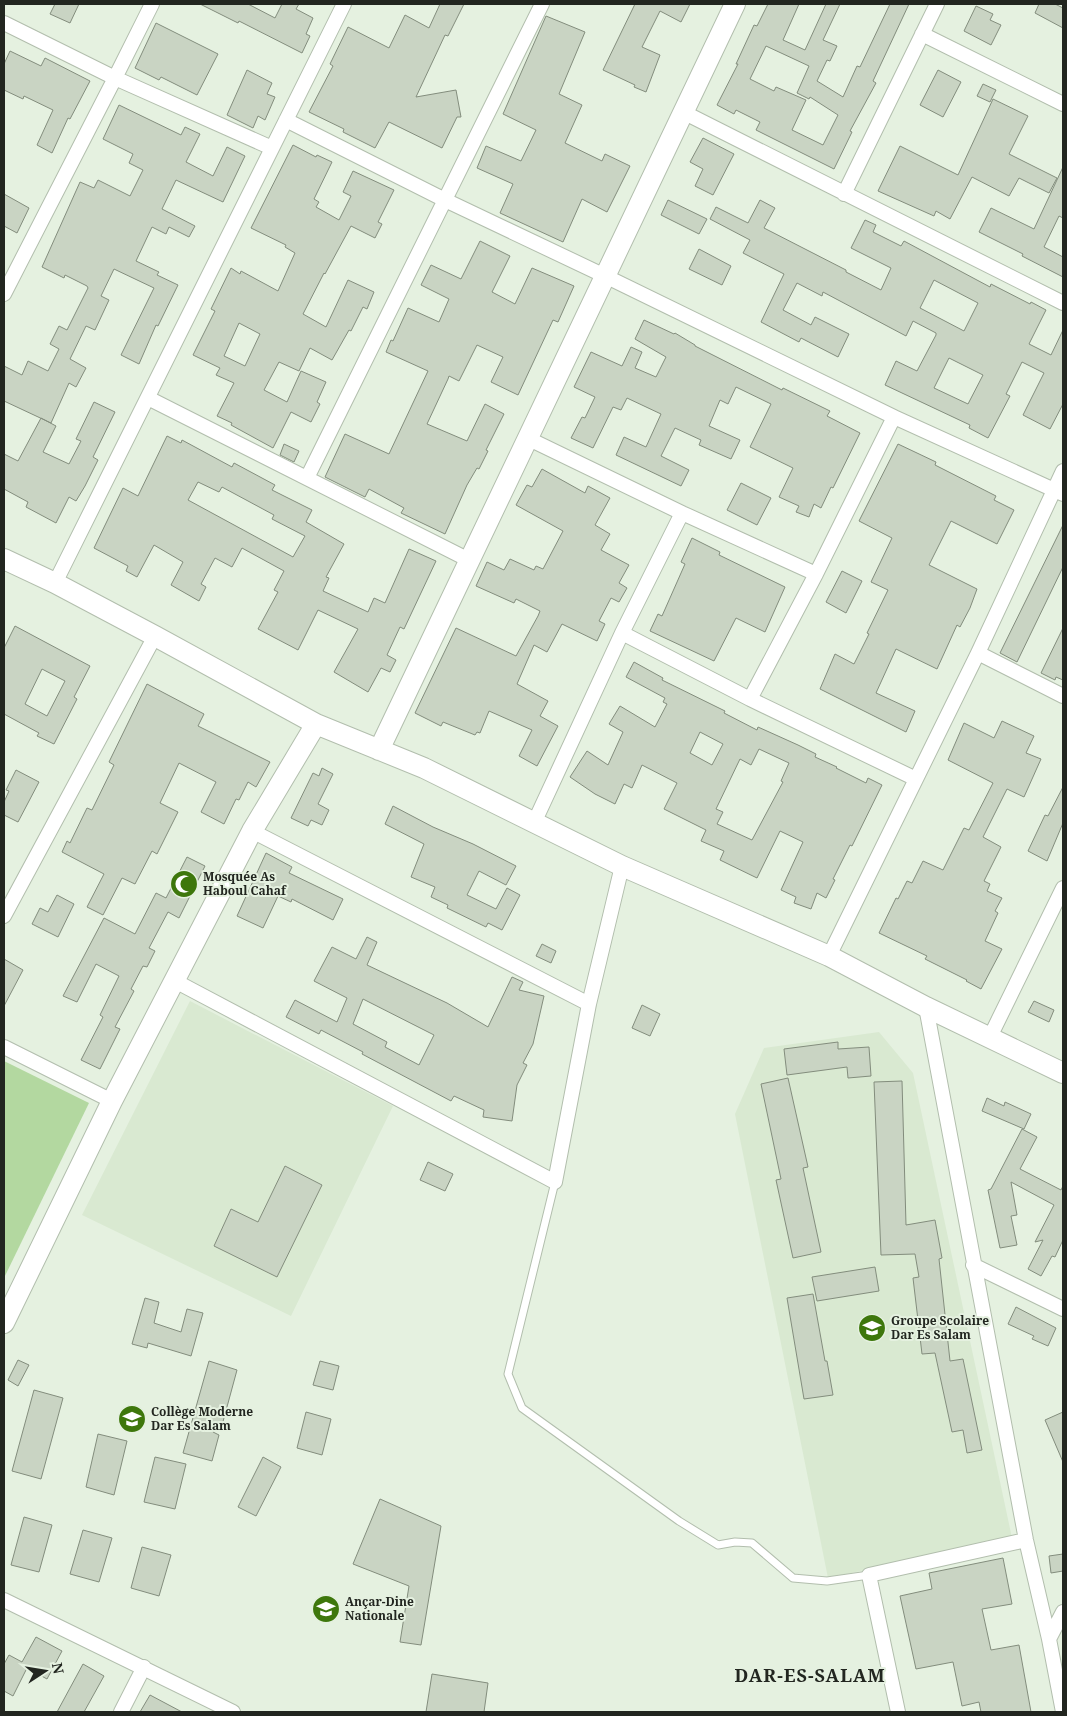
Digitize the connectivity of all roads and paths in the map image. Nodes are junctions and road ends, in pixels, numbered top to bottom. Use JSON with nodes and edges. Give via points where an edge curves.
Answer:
{"nodes":[{"id":1,"x":152,"y":4,"type":"edge"},
{"id":2,"x":344,"y":4,"type":"edge"},
{"id":3,"x":542,"y":4,"type":"edge"},
{"id":4,"x":734,"y":4,"type":"edge"},
{"id":5,"x":937,"y":4,"type":"edge"},
{"id":6,"x":4,"y":22,"type":"edge"},
{"id":7,"x":922,"y":34,"type":"junction"},
{"id":8,"x":116,"y":78,"type":"junction"},
{"id":9,"x":1063,"y":104,"type":"edge"},
{"id":10,"x":683,"y":112,"type":"junction"},
{"id":11,"x":286,"y":120,"type":"junction"},
{"id":12,"x":272,"y":148,"type":"junction"},
{"id":13,"x":844,"y":194,"type":"junction"},
{"id":14,"x":445,"y":200,"type":"junction"},
{"id":15,"x":605,"y":276,"type":"junction"},
{"id":16,"x":4,"y":294,"type":"edge"},
{"id":17,"x":1063,"y":303,"type":"edge"},
{"id":18,"x":148,"y":398,"type":"junction"},
{"id":19,"x":894,"y":417,"type":"junction"},
{"id":20,"x":528,"y":438,"type":"junction"},
{"id":21,"x":1063,"y":471,"type":"edge"},
{"id":22,"x":307,"y":478,"type":"junction"},
{"id":23,"x":1058,"y":492,"type":"edge"},
{"id":24,"x":682,"y":513,"type":"junction"},
{"id":25,"x":4,"y":558,"type":"edge"},
{"id":26,"x":469,"y":560,"type":"junction"},
{"id":27,"x":816,"y":574,"type":"junction"},
{"id":28,"x":56,"y":584,"type":"junction"},
{"id":29,"x":622,"y":633,"type":"junction"},
{"id":30,"x":155,"y":636,"type":"junction"},
{"id":31,"x":978,"y":653,"type":"junction"},
{"id":32,"x":1063,"y":696,"type":"edge"},
{"id":33,"x":750,"y":699,"type":"junction"},
{"id":34,"x":316,"y":724,"type":"junction"},
{"id":35,"x":379,"y":750,"type":"junction"},
{"id":36,"x":916,"y":779,"type":"junction"},
{"id":37,"x":534,"y":822,"type":"junction"},
{"id":38,"x":252,"y":831,"type":"junction"},
{"id":39,"x":622,"y":866,"type":"junction"},
{"id":40,"x":1063,"y":888,"type":"edge"},
{"id":41,"x":4,"y":916,"type":"edge"},
{"id":42,"x":829,"y":956,"type":"junction"},
{"id":43,"x":175,"y":981,"type":"junction"},
{"id":44,"x":589,"y":1004,"type":"junction"},
{"id":45,"x":926,"y":1007,"type":"junction"},
{"id":46,"x":990,"y":1037,"type":"junction"},
{"id":47,"x":4,"y":1047,"type":"edge"},
{"id":48,"x":1063,"y":1073,"type":"edge"},
{"id":49,"x":112,"y":1101,"type":"junction"},
{"id":50,"x":555,"y":1182,"type":"junction"},
{"id":51,"x":973,"y":1265,"type":"junction"},
{"id":52,"x":1063,"y":1309,"type":"edge"},
{"id":53,"x":4,"y":1323,"type":"edge"},
{"id":54,"x":1026,"y":1540,"type":"junction"},
{"id":55,"x":869,"y":1575,"type":"junction"},
{"id":56,"x":4,"y":1600,"type":"edge"},
{"id":57,"x":1063,"y":1612,"type":"edge"},
{"id":58,"x":1049,"y":1639,"type":"junction"},
{"id":59,"x":144,"y":1667,"type":"junction"},
{"id":60,"x":1060,"y":1684,"type":"edge"},
{"id":61,"x":121,"y":1712,"type":"edge"},
{"id":62,"x":233,"y":1712,"type":"edge"},
{"id":63,"x":898,"y":1712,"type":"edge"},
{"id":64,"x":1063,"y":1712,"type":"edge"}],
"edges":[{"from":1,"to":8,"type":"street"},
{"from":2,"to":11,"type":"street"},
{"from":3,"to":14,"type":"street"},
{"from":4,"to":10,"type":"street"},
{"from":5,"to":7,"type":"street"},
{"from":6,"to":8,"type":"street"},
{"from":7,"to":9,"type":"street"},
{"from":7,"to":13,"type":"street"},
{"from":8,"to":12,"type":"street"},
{"from":8,"to":16,"type":"street"},
{"from":10,"to":13,"type":"street"},
{"from":10,"to":15,"type":"street"},
{"from":11,"to":12,"type":"street"},
{"from":11,"to":14,"type":"street"},
{"from":12,"to":18,"type":"street"},
{"from":13,"to":17,"type":"street"},
{"from":14,"to":15,"type":"street"},
{"from":14,"to":22,"type":"street"},
{"from":15,"to":19,"type":"street"},
{"from":15,"to":20,"type":"street"},
{"from":18,"to":22,"type":"street"},
{"from":18,"to":28,"type":"street"},
{"from":19,"to":23,"type":"street"},
{"from":19,"to":27,"type":"street"},
{"from":20,"to":24,"type":"street"},
{"from":20,"to":26,"type":"street"},
{"from":21,"to":23,"type":"street"},
{"from":22,"to":26,"type":"street"},
{"from":23,"to":31,"type":"street"},
{"from":24,"to":27,"type":"street"},
{"from":24,"to":29,"type":"street"},
{"from":25,"to":28,"type":"street"},
{"from":26,"to":35,"type":"street"},
{"from":27,"to":33,"type":"street"},
{"from":28,"to":30,"type":"street"},
{"from":29,"to":33,"type":"street"},
{"from":29,"to":37,"type":"street"},
{"from":30,"to":34,"type":"street"},
{"from":30,"to":41,"type":"street"},
{"from":31,"to":32,"type":"street"},
{"from":31,"to":36,"type":"street"},
{"from":33,"to":36,"type":"street"},
{"from":34,"to":35,"type":"street"},
{"from":34,"to":38,"type":"street"},
{"from":35,"to":37,"type":"street","via":[[424,768]]},
{"from":36,"to":42,"type":"street"},
{"from":37,"to":39,"type":"street"},
{"from":38,"to":43,"type":"street"},
{"from":38,"to":44,"type":"street"},
{"from":39,"to":42,"type":"street"},
{"from":39,"to":44,"type":"street"},
{"from":40,"to":46,"type":"street"},
{"from":42,"to":45,"type":"street"},
{"from":43,"to":49,"type":"street"},
{"from":43,"to":50,"type":"street"},
{"from":44,"to":50,"type":"street"},
{"from":45,"to":46,"type":"street"},
{"from":45,"to":51,"type":"street"},
{"from":46,"to":48,"type":"street"},
{"from":47,"to":49,"type":"street"},
{"from":49,"to":53,"type":"street"},
{"from":50,"to":55,"type":"lane","via":[[508,1374],[522,1408],[679,1521],[718,1545],[752,1542],[793,1578],[827,1581]]},
{"from":51,"to":52,"type":"street"},
{"from":51,"to":54,"type":"street"},
{"from":54,"to":55,"type":"street"},
{"from":54,"to":58,"type":"street"},
{"from":55,"to":63,"type":"street"},
{"from":56,"to":59,"type":"street"},
{"from":57,"to":58,"type":"street"},
{"from":58,"to":60,"type":"street"},
{"from":59,"to":61,"type":"street"},
{"from":59,"to":62,"type":"street"},
{"from":60,"to":64,"type":"street"}]}
